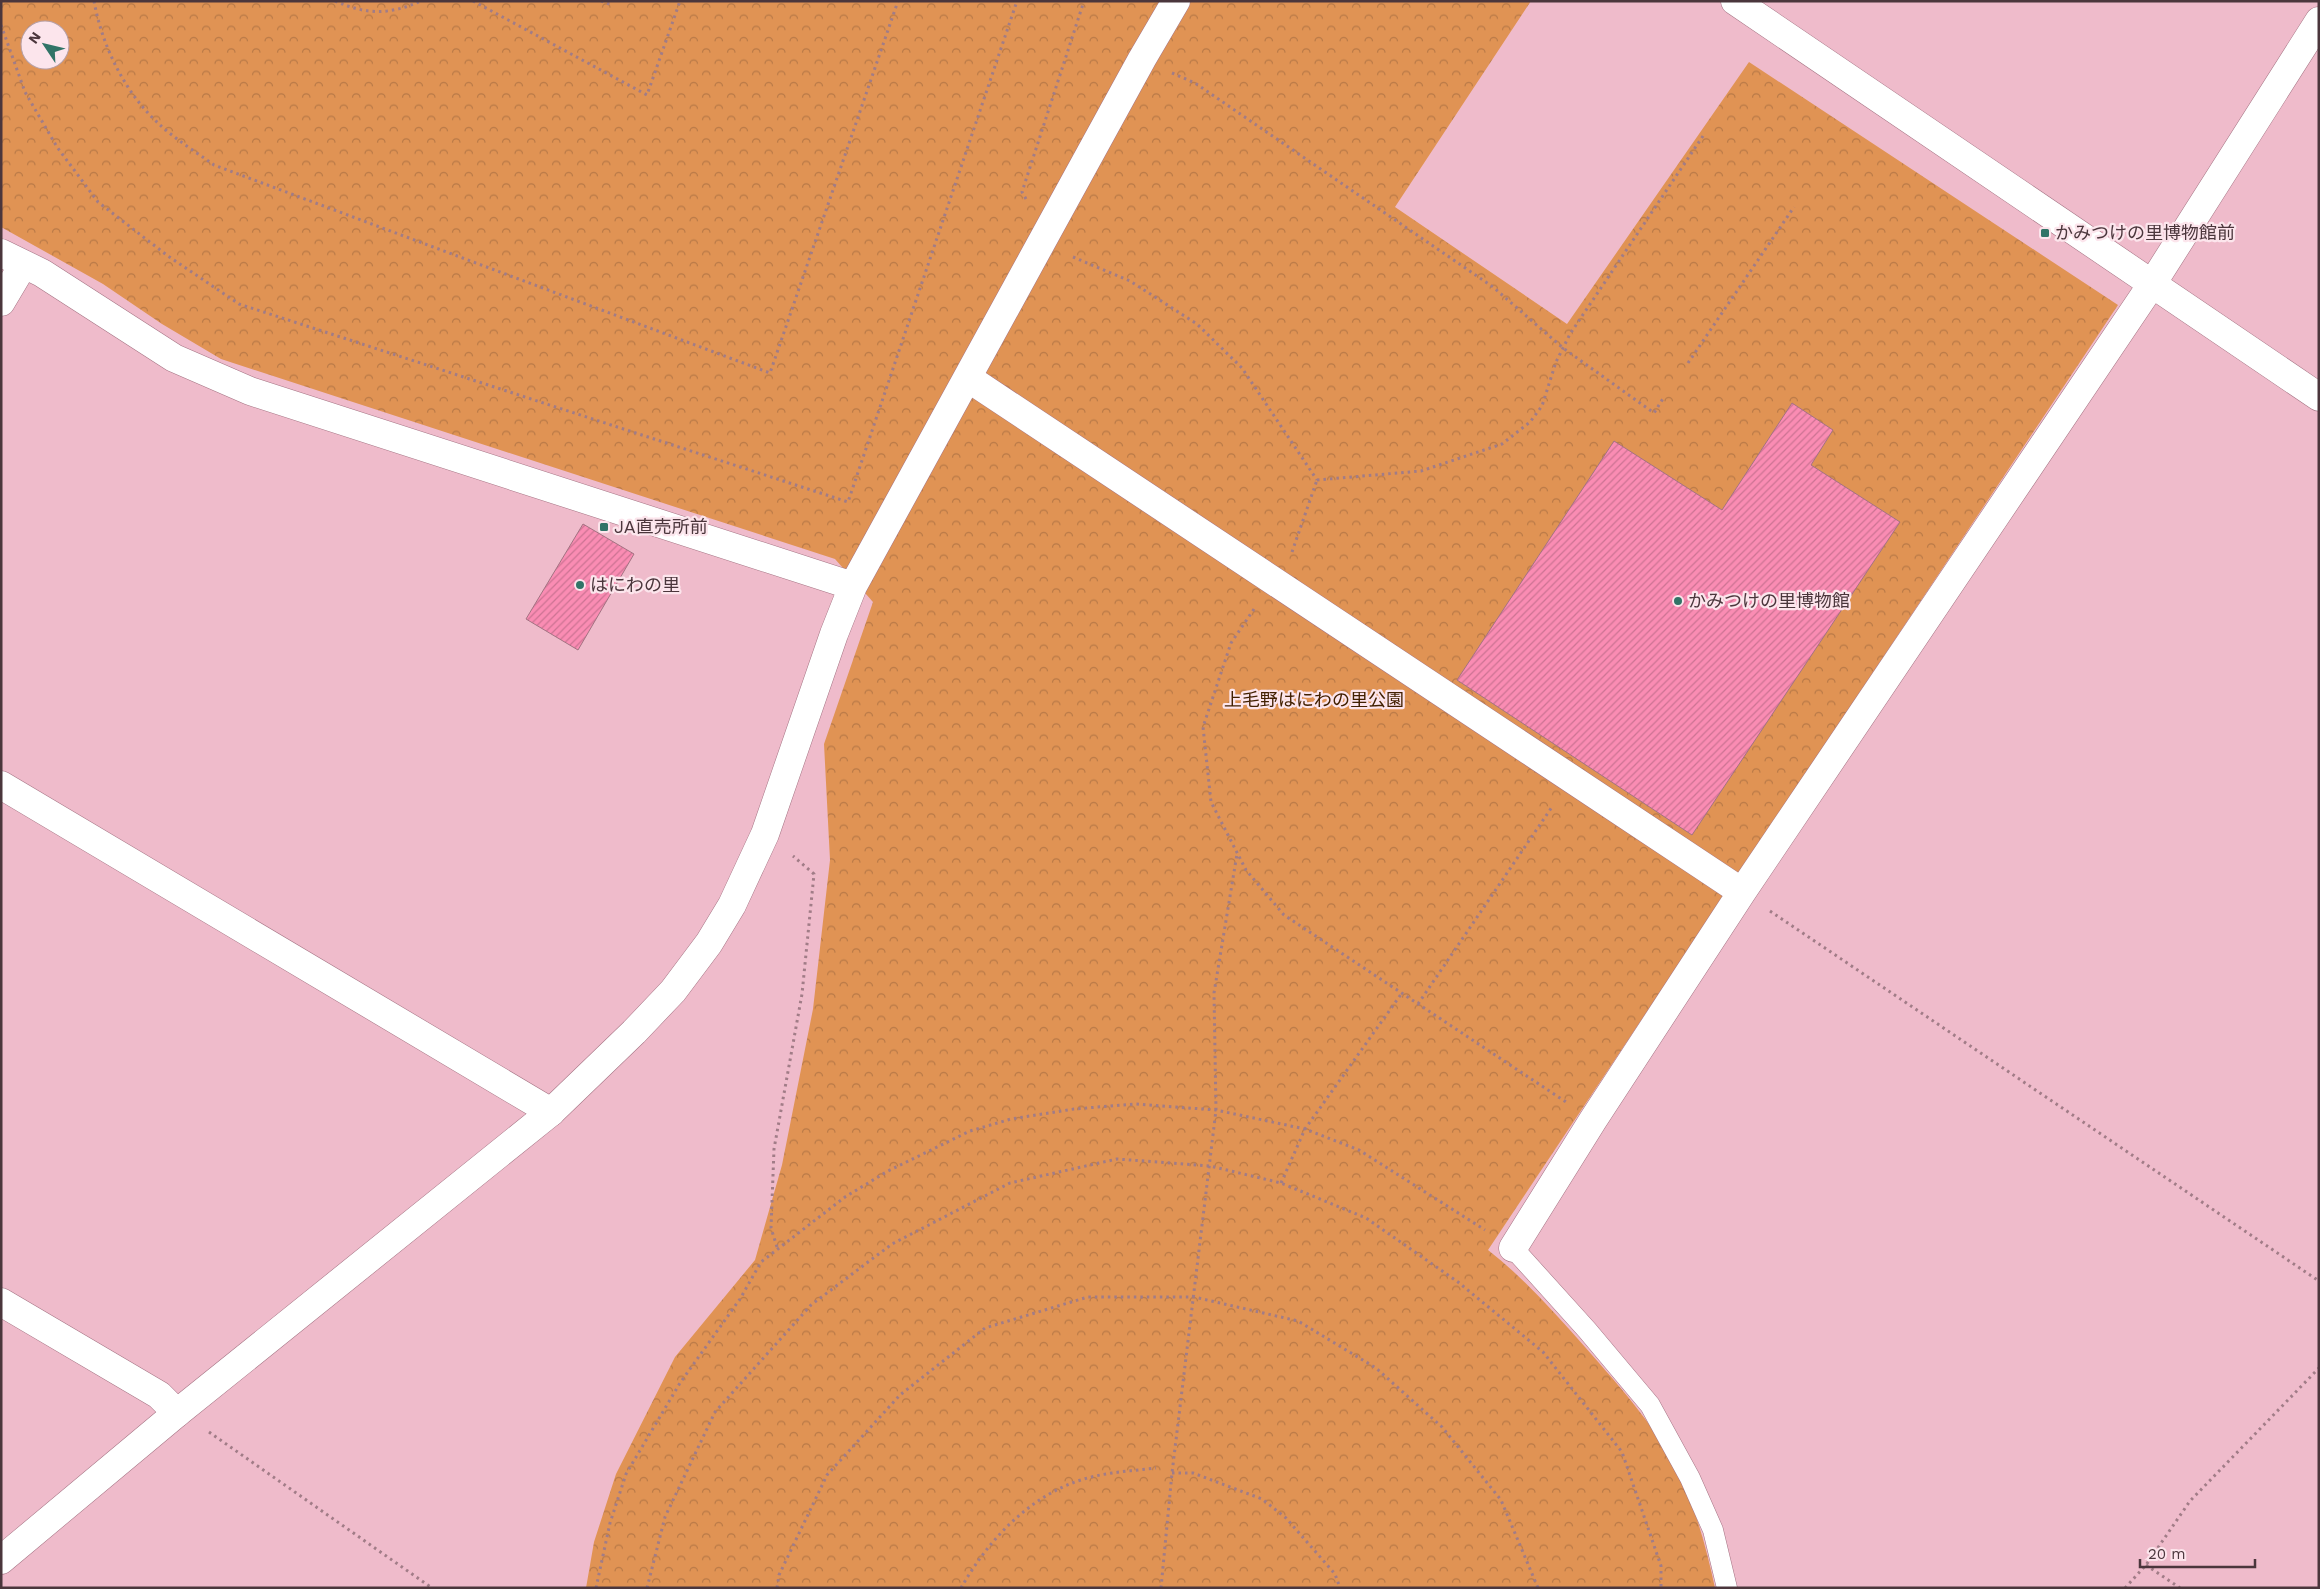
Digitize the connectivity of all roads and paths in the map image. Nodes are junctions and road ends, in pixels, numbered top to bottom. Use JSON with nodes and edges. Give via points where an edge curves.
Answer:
{"nodes":[{"id":1,"x":94,"y":1,"type":"edge"},
{"id":2,"x":335,"y":1,"type":"edge"},
{"id":3,"x":421,"y":1,"type":"edge"},
{"id":4,"x":474,"y":1,"type":"edge"},
{"id":5,"x":601,"y":1,"type":"edge"},
{"id":6,"x":680,"y":1,"type":"edge"},
{"id":7,"x":898,"y":1,"type":"edge"},
{"id":8,"x":1016,"y":1,"type":"edge"},
{"id":9,"x":1084,"y":1,"type":"edge"},
{"id":10,"x":1176,"y":1,"type":"edge"},
{"id":11,"x":1735,"y":1,"type":"edge"},
{"id":12,"x":612,"y":5,"type":"dead end"},
{"id":13,"x":2319,"y":21,"type":"edge"},
{"id":14,"x":1,"y":25,"type":"edge"},
{"id":15,"x":1172,"y":73,"type":"dead end"},
{"id":16,"x":1703,"y":136,"type":"dead end"},
{"id":17,"x":1027,"y":200,"type":"dead end"},
{"id":18,"x":1794,"y":208,"type":"dead end"},
{"id":19,"x":1068,"y":255,"type":"dead end"},
{"id":20,"x":12,"y":259,"type":"edge"},
{"id":21,"x":2152,"y":284,"type":"junction"},
{"id":22,"x":1,"y":302,"type":"edge"},
{"id":23,"x":1563,"y":348,"type":"junction"},
{"id":24,"x":1688,"y":363,"type":"dead end"},
{"id":25,"x":968,"y":378,"type":"junction"},
{"id":26,"x":1664,"y":397,"type":"dead end"},
{"id":27,"x":2319,"y":397,"type":"edge"},
{"id":28,"x":1317,"y":480,"type":"junction"},
{"id":29,"x":1272,"y":580,"type":"junction"},
{"id":30,"x":853,"y":586,"type":"junction"},
{"id":31,"x":1568,"y":776,"type":"junction"},
{"id":32,"x":1,"y":785,"type":"edge"},
{"id":33,"x":765,"y":834,"type":"junction"},
{"id":34,"x":1237,"y":854,"type":"junction"},
{"id":35,"x":1742,"y":892,"type":"junction"},
{"id":36,"x":1402,"y":993,"type":"junction"},
{"id":37,"x":1418,"y":1004,"type":"junction"},
{"id":38,"x":1216,"y":1110,"type":"junction"},
{"id":39,"x":551,"y":1112,"type":"junction"},
{"id":40,"x":1593,"y":1120,"type":"junction"},
{"id":41,"x":1305,"y":1129,"type":"junction"},
{"id":42,"x":1210,"y":1166,"type":"junction"},
{"id":43,"x":1281,"y":1183,"type":"junction"},
{"id":44,"x":777,"y":1247,"type":"junction"},
{"id":45,"x":1513,"y":1248,"type":"junction"},
{"id":46,"x":2319,"y":1281,"type":"edge"},
{"id":47,"x":1194,"y":1297,"type":"junction"},
{"id":48,"x":1,"y":1302,"type":"edge"},
{"id":49,"x":2319,"y":1368,"type":"edge"},
{"id":50,"x":177,"y":1413,"type":"junction"},
{"id":51,"x":1156,"y":1468,"type":"dead end"},
{"id":52,"x":1172,"y":1473,"type":"junction"},
{"id":53,"x":1,"y":1560,"type":"edge"},
{"id":54,"x":2146,"y":1565,"type":"junction"},
{"id":55,"x":432,"y":1588,"type":"edge"},
{"id":56,"x":596,"y":1588,"type":"edge"},
{"id":57,"x":647,"y":1588,"type":"edge"},
{"id":58,"x":777,"y":1588,"type":"edge"},
{"id":59,"x":961,"y":1588,"type":"edge"},
{"id":60,"x":1162,"y":1588,"type":"edge"},
{"id":61,"x":1340,"y":1588,"type":"edge"},
{"id":62,"x":1538,"y":1588,"type":"edge"},
{"id":63,"x":1661,"y":1588,"type":"edge"},
{"id":64,"x":1727,"y":1588,"type":"edge"},
{"id":65,"x":2125,"y":1588,"type":"edge"},
{"id":66,"x":2180,"y":1588,"type":"edge"}],
"edges":[{"from":1,"to":7,"type":"path","via":[[98,22],[123,82],[158,124],[214,165],[770,373]]},
{"from":2,"to":3,"type":"path","via":[[352,9],[376,13],[401,10]]},
{"from":4,"to":6,"type":"path","via":[[647,95]]},
{"from":5,"to":12,"type":"path"},
{"from":8,"to":14,"type":"path","via":[[848,502],[239,304],[168,256],[98,202],[57,147],[25,92]]},
{"from":9,"to":17,"type":"path","via":[[1022,192]]},
{"from":10,"to":25,"type":"street"},
{"from":11,"to":21,"type":"street"},
{"from":13,"to":21,"type":"street"},
{"from":15,"to":23,"type":"path","via":[[1195,83],[1493,287]]},
{"from":16,"to":23,"type":"path"},
{"from":18,"to":24,"type":"path"},
{"from":19,"to":28,"type":"path","via":[[1130,281],[1197,324],[1242,368]]},
{"from":20,"to":22,"type":"street"},
{"from":20,"to":30,"type":"street","via":[[42,273],[174,358],[250,392]]},
{"from":21,"to":27,"type":"street"},
{"from":21,"to":35,"type":"street"},
{"from":23,"to":26,"type":"path","via":[[1654,413]]},
{"from":23,"to":28,"type":"path","via":[[1542,406],[1530,422],[1502,444],[1421,471]]},
{"from":25,"to":29,"type":"street"},
{"from":25,"to":30,"type":"street"},
{"from":28,"to":29,"type":"path","via":[[1289,560]]},
{"from":29,"to":31,"type":"street"},
{"from":29,"to":34,"type":"path","via":[[1231,643],[1203,727],[1211,802]]},
{"from":30,"to":33,"type":"street"},
{"from":31,"to":35,"type":"street"},
{"from":31,"to":37,"type":"path","via":[[1561,794]]},
{"from":32,"to":39,"type":"street"},
{"from":33,"to":39,"type":"street","via":[[732,905],[674,991]]},
{"from":33,"to":44,"type":"path","via":[[814,874],[802,994],[774,1150],[770,1228]]},
{"from":34,"to":36,"type":"path","via":[[1246,870],[1284,915]]},
{"from":34,"to":38,"type":"path","via":[[1214,993]]},
{"from":35,"to":40,"type":"street"},
{"from":35,"to":46,"type":"path"},
{"from":36,"to":37,"type":"path"},
{"from":36,"to":41,"type":"path"},
{"from":37,"to":40,"type":"path"},
{"from":38,"to":41,"type":"path"},
{"from":38,"to":42,"type":"path"},
{"from":38,"to":44,"type":"path","via":[[1135,1104],[1011,1119],[970,1132],[888,1171],[845,1197]]},
{"from":39,"to":50,"type":"street"},
{"from":40,"to":45,"type":"street"},
{"from":41,"to":43,"type":"path"},
{"from":41,"to":45,"type":"path","via":[[1359,1150]]},
{"from":42,"to":43,"type":"path"},
{"from":42,"to":47,"type":"path"},
{"from":42,"to":57,"type":"path","via":[[1117,1159],[1010,1183],[892,1244],[812,1305],[715,1412],[665,1517]]},
{"from":43,"to":63,"type":"path","via":[[1366,1218],[1458,1282],[1543,1352],[1622,1452],[1661,1566]]},
{"from":44,"to":56,"type":"path","via":[[760,1262],[740,1299],[680,1383],[626,1474],[610,1523]]},
{"from":45,"to":64,"type":"lane","via":[[1650,1405],[1690,1478],[1712,1530]]},
{"from":47,"to":52,"type":"path"},
{"from":47,"to":58,"type":"path","via":[[1088,1298],[985,1328],[900,1395],[827,1475],[780,1575]]},
{"from":47,"to":62,"type":"path","via":[[1298,1321],[1376,1368],[1442,1427],[1501,1500]]},
{"from":48,"to":50,"type":"street","via":[[159,1395]]},
{"from":49,"to":54,"type":"path","via":[[2190,1501]]},
{"from":50,"to":53,"type":"street"},
{"from":50,"to":55,"type":"path"},
{"from":51,"to":59,"type":"path","via":[[1083,1479],[1045,1497],[1012,1521],[976,1562]]},
{"from":52,"to":60,"type":"path"},
{"from":52,"to":61,"type":"path","via":[[1193,1473],[1262,1499],[1286,1518],[1335,1574]]},
{"from":54,"to":65,"type":"path"},
{"from":54,"to":66,"type":"path"}]}
